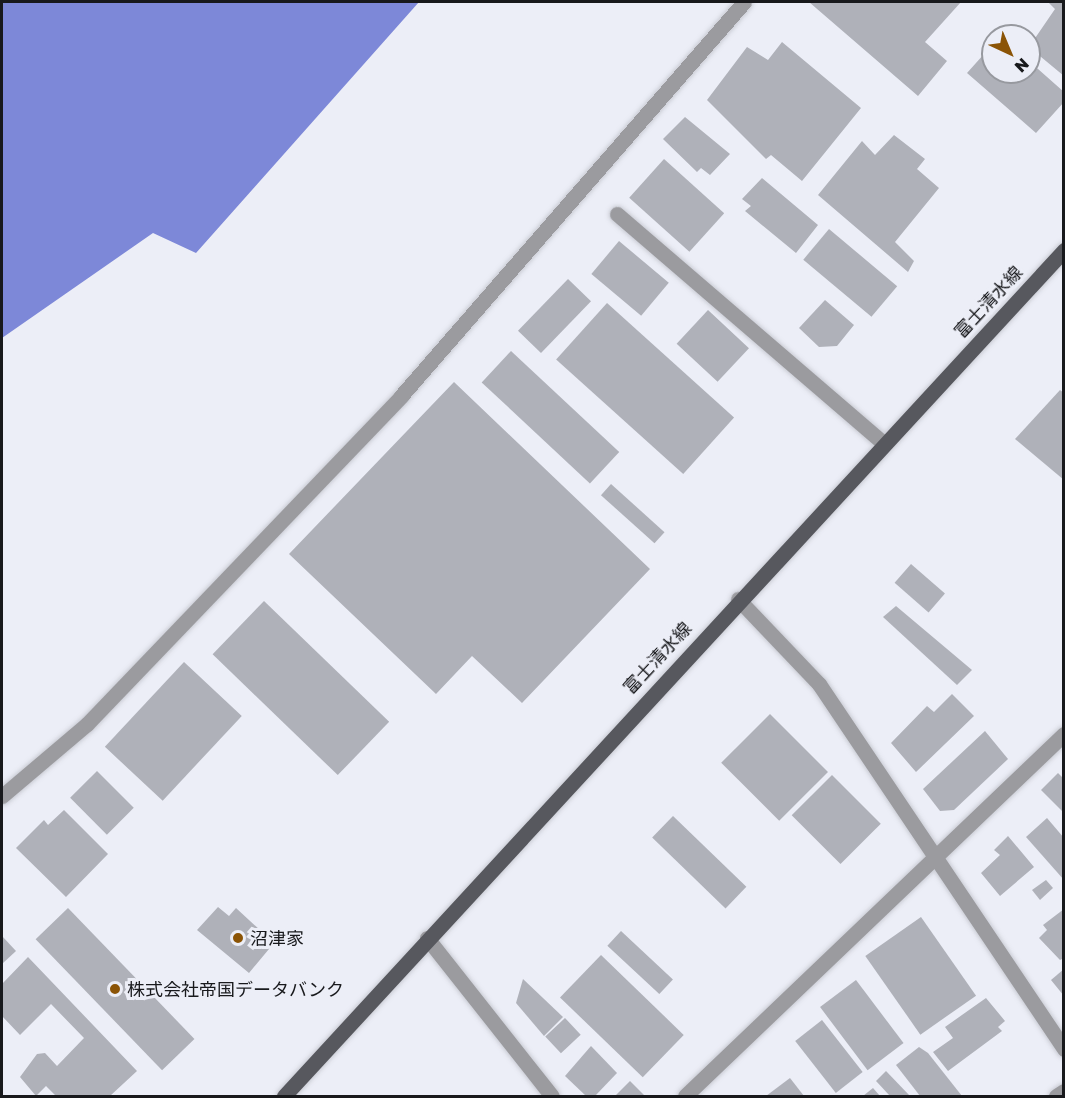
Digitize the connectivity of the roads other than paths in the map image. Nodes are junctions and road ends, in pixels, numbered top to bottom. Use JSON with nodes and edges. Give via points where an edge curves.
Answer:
{"nodes":[{"id":1,"x":744,"y":2,"type":"edge"},
{"id":2,"x":617,"y":214,"type":"dead end"},
{"id":3,"x":1064,"y":250,"type":"edge"},
{"id":4,"x":884,"y":443,"type":"junction"},
{"id":5,"x":738,"y":599,"type":"junction"},
{"id":6,"x":1064,"y":734,"type":"edge"},
{"id":7,"x":2,"y":796,"type":"edge"},
{"id":8,"x":933,"y":859,"type":"junction"},
{"id":9,"x":427,"y":938,"type":"junction"},
{"id":10,"x":1064,"y":1049,"type":"edge"},
{"id":11,"x":1064,"y":1091,"type":"edge"},
{"id":12,"x":284,"y":1096,"type":"edge"},
{"id":13,"x":552,"y":1096,"type":"edge"},
{"id":14,"x":685,"y":1096,"type":"edge"},
{"id":15,"x":1056,"y":1096,"type":"edge"}],
"edges":[{"from":1,"to":7,"type":"street","via":[[400,396],[87,724]]},
{"from":2,"to":4,"type":"street"},
{"from":3,"to":4,"type":"main road","name":"富士清水線"},
{"from":4,"to":5,"type":"main road","name":"富士清水線"},
{"from":5,"to":8,"type":"street","via":[[819,684]]},
{"from":5,"to":9,"type":"main road","name":"富士清水線"},
{"from":6,"to":8,"type":"street"},
{"from":8,"to":10,"type":"street"},
{"from":8,"to":14,"type":"street"},
{"from":9,"to":12,"type":"main road","name":"富士清水線"},
{"from":9,"to":13,"type":"street"},
{"from":11,"to":15,"type":"street"}]}
